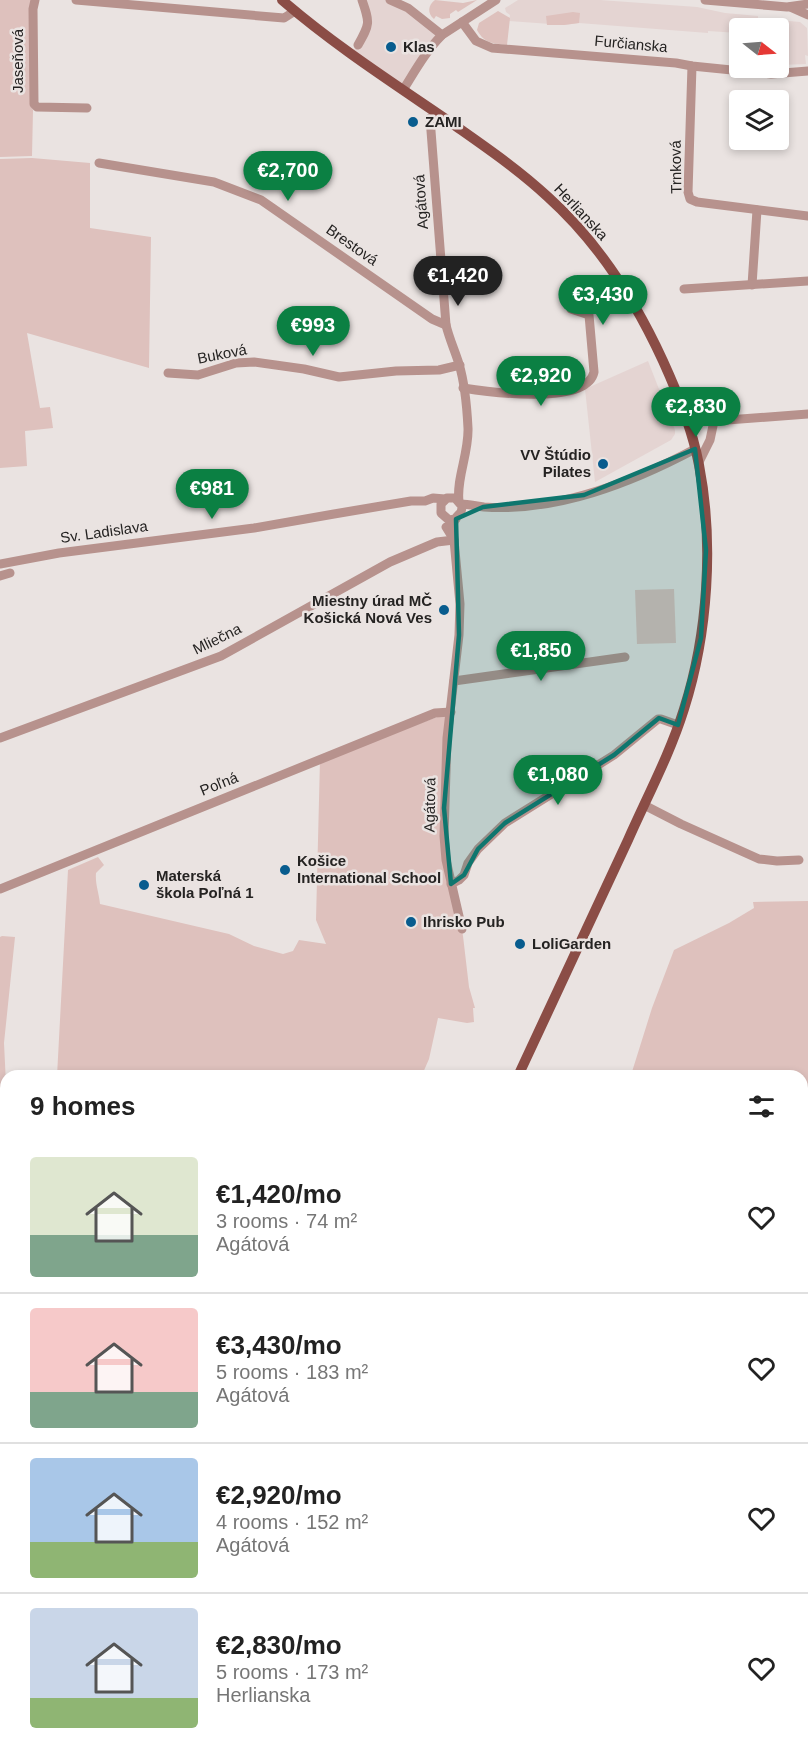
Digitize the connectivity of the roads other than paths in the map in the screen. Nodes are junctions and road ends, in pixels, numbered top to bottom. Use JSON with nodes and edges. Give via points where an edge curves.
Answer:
{"nodes":[{"id":1,"x":35,"y":0,"type":"edge"},
{"id":2,"x":76,"y":0,"type":"edge"},
{"id":3,"x":282,"y":0,"type":"edge"},
{"id":4,"x":362,"y":0,"type":"edge"},
{"id":5,"x":390,"y":0,"type":"edge"},
{"id":6,"x":496,"y":0,"type":"edge"},
{"id":7,"x":705,"y":0,"type":"edge"},
{"id":8,"x":806,"y":5,"type":"edge"},
{"id":9,"x":788,"y":7,"type":"junction"},
{"id":10,"x":295,"y":12,"type":"junction"},
{"id":11,"x":808,"y":15,"type":"edge"},
{"id":12,"x":462,"y":22,"type":"junction"},
{"id":13,"x":442,"y":35,"type":"junction"},
{"id":14,"x":358,"y":45,"type":"dead end"},
{"id":15,"x":692,"y":66,"type":"junction"},
{"id":16,"x":808,"y":71,"type":"edge"},
{"id":17,"x":403,"y":90,"type":"junction"},
{"id":18,"x":87,"y":108,"type":"dead end"},
{"id":19,"x":430,"y":118,"type":"dead end"},
{"id":20,"x":99,"y":163,"type":"dead end"},
{"id":21,"x":757,"y":210,"type":"junction"},
{"id":22,"x":808,"y":216,"type":"edge"},
{"id":23,"x":808,"y":281,"type":"edge"},
{"id":24,"x":752,"y":285,"type":"junction"},
{"id":25,"x":684,"y":289,"type":"dead end"},
{"id":26,"x":572,"y":309,"type":"dead end"},
{"id":27,"x":446,"y":324,"type":"junction"},
{"id":28,"x":460,"y":365,"type":"junction"},
{"id":29,"x":168,"y":372,"type":"dead end"},
{"id":30,"x":464,"y":388,"type":"junction"},
{"id":31,"x":682,"y":403,"type":"junction"},
{"id":32,"x":808,"y":414,"type":"edge"},
{"id":33,"x":714,"y":421,"type":"junction"},
{"id":34,"x":695,"y":449,"type":"junction"},
{"id":35,"x":699,"y":462,"type":"junction"},
{"id":36,"x":454,"y":500,"type":"junction"},
{"id":37,"x":425,"y":501,"type":"junction"},
{"id":38,"x":483,"y":507,"type":"junction"},
{"id":39,"x":441,"y":512,"type":"junction"},
{"id":40,"x":458,"y":517,"type":"junction"},
{"id":41,"x":446,"y":527,"type":"junction"},
{"id":42,"x":454,"y":540,"type":"junction"},
{"id":43,"x":437,"y":542,"type":"junction"},
{"id":44,"x":0,"y":564,"type":"edge"},
{"id":45,"x":625,"y":657,"type":"dead end"},
{"id":46,"x":454,"y":681,"type":"junction"},
{"id":47,"x":451,"y":712,"type":"junction"},
{"id":48,"x":678,"y":725,"type":"junction"},
{"id":49,"x":0,"y":738,"type":"edge"},
{"id":50,"x":644,"y":805,"type":"junction"},
{"id":51,"x":800,"y":860,"type":"dead end"},
{"id":52,"x":451,"y":884,"type":"junction"},
{"id":53,"x":0,"y":889,"type":"edge"},
{"id":54,"x":462,"y":929,"type":"dead end"},
{"id":55,"x":521,"y":1070,"type":"edge"}],
"edges":[{"from":1,"to":18,"type":"street","name":"Jaseňová","via":[[33,104]]},
{"from":2,"to":10,"type":"street","via":[[284,18]]},
{"from":3,"to":10,"type":"main road","name":"Herlianska"},
{"from":4,"to":14,"type":"street","via":[[368,26]]},
{"from":5,"to":13,"type":"street","via":[[408,8]]},
{"from":6,"to":12,"type":"street"},
{"from":7,"to":9,"type":"street"},
{"from":8,"to":9,"type":"street"},
{"from":9,"to":11,"type":"street"},
{"from":10,"to":17,"type":"main road","name":"Herlianska"},
{"from":12,"to":13,"type":"street"},
{"from":12,"to":15,"type":"street","name":"Furčianska","via":[[476,40],[492,48]]},
{"from":13,"to":17,"type":"street"},
{"from":15,"to":16,"type":"street","name":"Furčianska","via":[[771,74]]},
{"from":15,"to":21,"type":"street","name":"Trnková","via":[[690,199]]},
{"from":17,"to":31,"type":"main road","name":"Herlianska","via":[[517,171],[579,229],[604,259],[644,321]]},
{"from":19,"to":27,"type":"street","name":"Agátová"},
{"from":20,"to":27,"type":"street","name":"Brestová","via":[[214,182],[261,200],[432,319]]},
{"from":21,"to":22,"type":"street","name":"Trnková"},
{"from":21,"to":24,"type":"street"},
{"from":23,"to":24,"type":"street"},
{"from":24,"to":25,"type":"street"},
{"from":26,"to":30,"type":"street","via":[[589,315],[594,372],[588,382],[566,392],[547,394]]},
{"from":27,"to":28,"type":"street","name":"Agátová"},
{"from":28,"to":29,"type":"street","name":"Buková","via":[[357,377],[254,362],[236,363],[198,375]]},
{"from":28,"to":30,"type":"street","name":"Agátová"},
{"from":30,"to":36,"type":"street","name":"Agátová","via":[[467,455]]},
{"from":31,"to":33,"type":"street","via":[[699,409]]},
{"from":31,"to":34,"type":"main road","name":"Herlianska"},
{"from":32,"to":33,"type":"street"},
{"from":33,"to":35,"type":"street"},
{"from":34,"to":35,"type":"main road","name":"Herlianska"},
{"from":34,"to":38,"type":"street","via":[[584,495],[525,506]]},
{"from":35,"to":48,"type":"main road","name":"Herlianska","via":[[704,493],[706,592],[701,639]]},
{"from":36,"to":37,"type":"street","name":"Sv. Ladislava"},
{"from":36,"to":38,"type":"street","name":"Sv. Ladislava"},
{"from":36,"to":39,"type":"street","via":[[441,504]]},
{"from":36,"to":40,"type":"street","via":[[462,511]]},
{"from":37,"to":39,"type":"street"},
{"from":37,"to":44,"type":"street","name":"Sv. Ladislava"},
{"from":38,"to":40,"type":"street"},
{"from":39,"to":40,"type":"street","via":[[449,520]]},
{"from":39,"to":41,"type":"street"},
{"from":40,"to":42,"type":"street","name":"Agátová"},
{"from":41,"to":42,"type":"street"},
{"from":41,"to":43,"type":"street"},
{"from":42,"to":43,"type":"street","name":"Mliečna"},
{"from":42,"to":46,"type":"street","name":"Agátová","via":[[460,604]]},
{"from":43,"to":49,"type":"street","name":"Mliečna","via":[[390,562],[221,656]]},
{"from":45,"to":46,"type":"street"},
{"from":46,"to":47,"type":"street","name":"Agátová"},
{"from":47,"to":52,"type":"street","name":"Agátová","via":[[444,836]]},
{"from":47,"to":53,"type":"street","name":"Poľná","via":[[435,713]]},
{"from":48,"to":50,"type":"main road","name":"Herlianska"},
{"from":48,"to":52,"type":"street","via":[[658,719],[614,755],[506,823],[478,849],[464,875]]},
{"from":50,"to":51,"type":"street","via":[[759,859]]},
{"from":50,"to":55,"type":"main road","name":"Herlianska"},
{"from":52,"to":54,"type":"street","name":"Agátová"}]}
